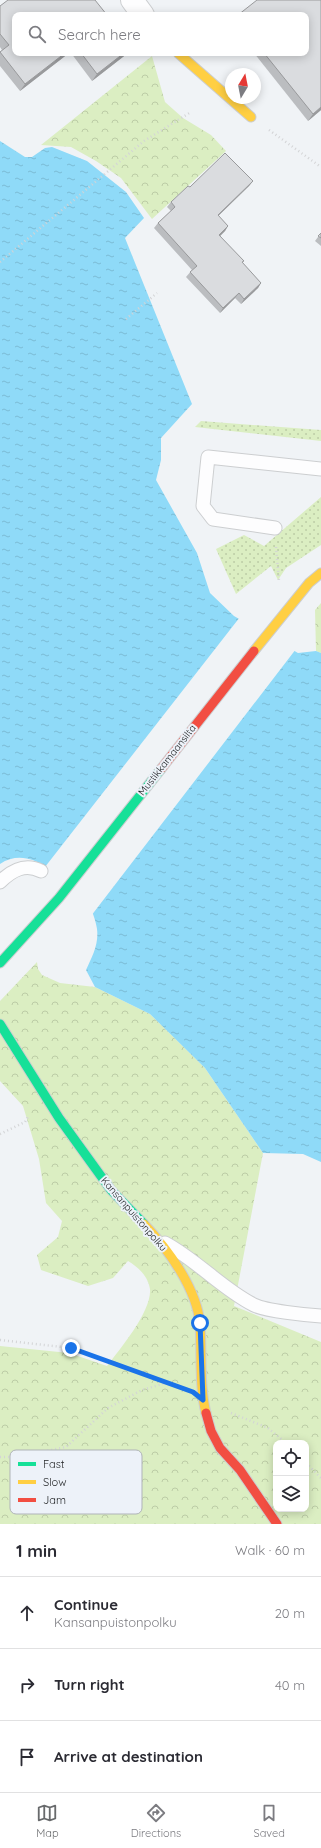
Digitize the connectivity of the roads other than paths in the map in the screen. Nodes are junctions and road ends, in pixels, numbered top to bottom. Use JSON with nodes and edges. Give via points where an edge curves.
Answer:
{"nodes":[{"id":1,"x":132,"y":0,"type":"edge"},
{"id":2,"x":141,"y":12,"type":"edge"},
{"id":3,"x":181,"y":56,"type":"edge"},
{"id":4,"x":251,"y":117,"type":"road end"},
{"id":5,"x":321,"y":469,"type":"edge"},
{"id":6,"x":275,"y":528,"type":"road end"},
{"id":7,"x":321,"y":573,"type":"edge"},
{"id":8,"x":41,"y":871,"type":"dead end"},
{"id":9,"x":0,"y":882,"type":"edge"},
{"id":10,"x":0,"y":963,"type":"edge"},
{"id":11,"x":0,"y":1024,"type":"edge"},
{"id":12,"x":161,"y":1242,"type":"junction"},
{"id":13,"x":321,"y":1316,"type":"edge"},
{"id":14,"x":277,"y":1524,"type":"edge"}],
"edges":[{"from":1,"to":2,"type":"street"},
{"from":3,"to":4,"type":"street"},
{"from":5,"to":6,"type":"lane","via":[[208,457],[203,506],[213,519]]},
{"from":7,"to":10,"type":"street","name":"Mustikkamaansilta","via":[[309,583],[276,623],[59,898]]},
{"from":8,"to":9,"type":"lane","via":[[29,867],[22,868],[8,874]]},
{"from":11,"to":12,"type":"street","name":"Kansanpuistonpolku","via":[[47,1098],[111,1190]]},
{"from":12,"to":13,"type":"lane","via":[[179,1251],[255,1306]]},
{"from":12,"to":14,"type":"street","name":"Kansanpuistonpolku","via":[[189,1287],[197,1306],[203,1400],[211,1432],[220,1448],[240,1470]]}]}
